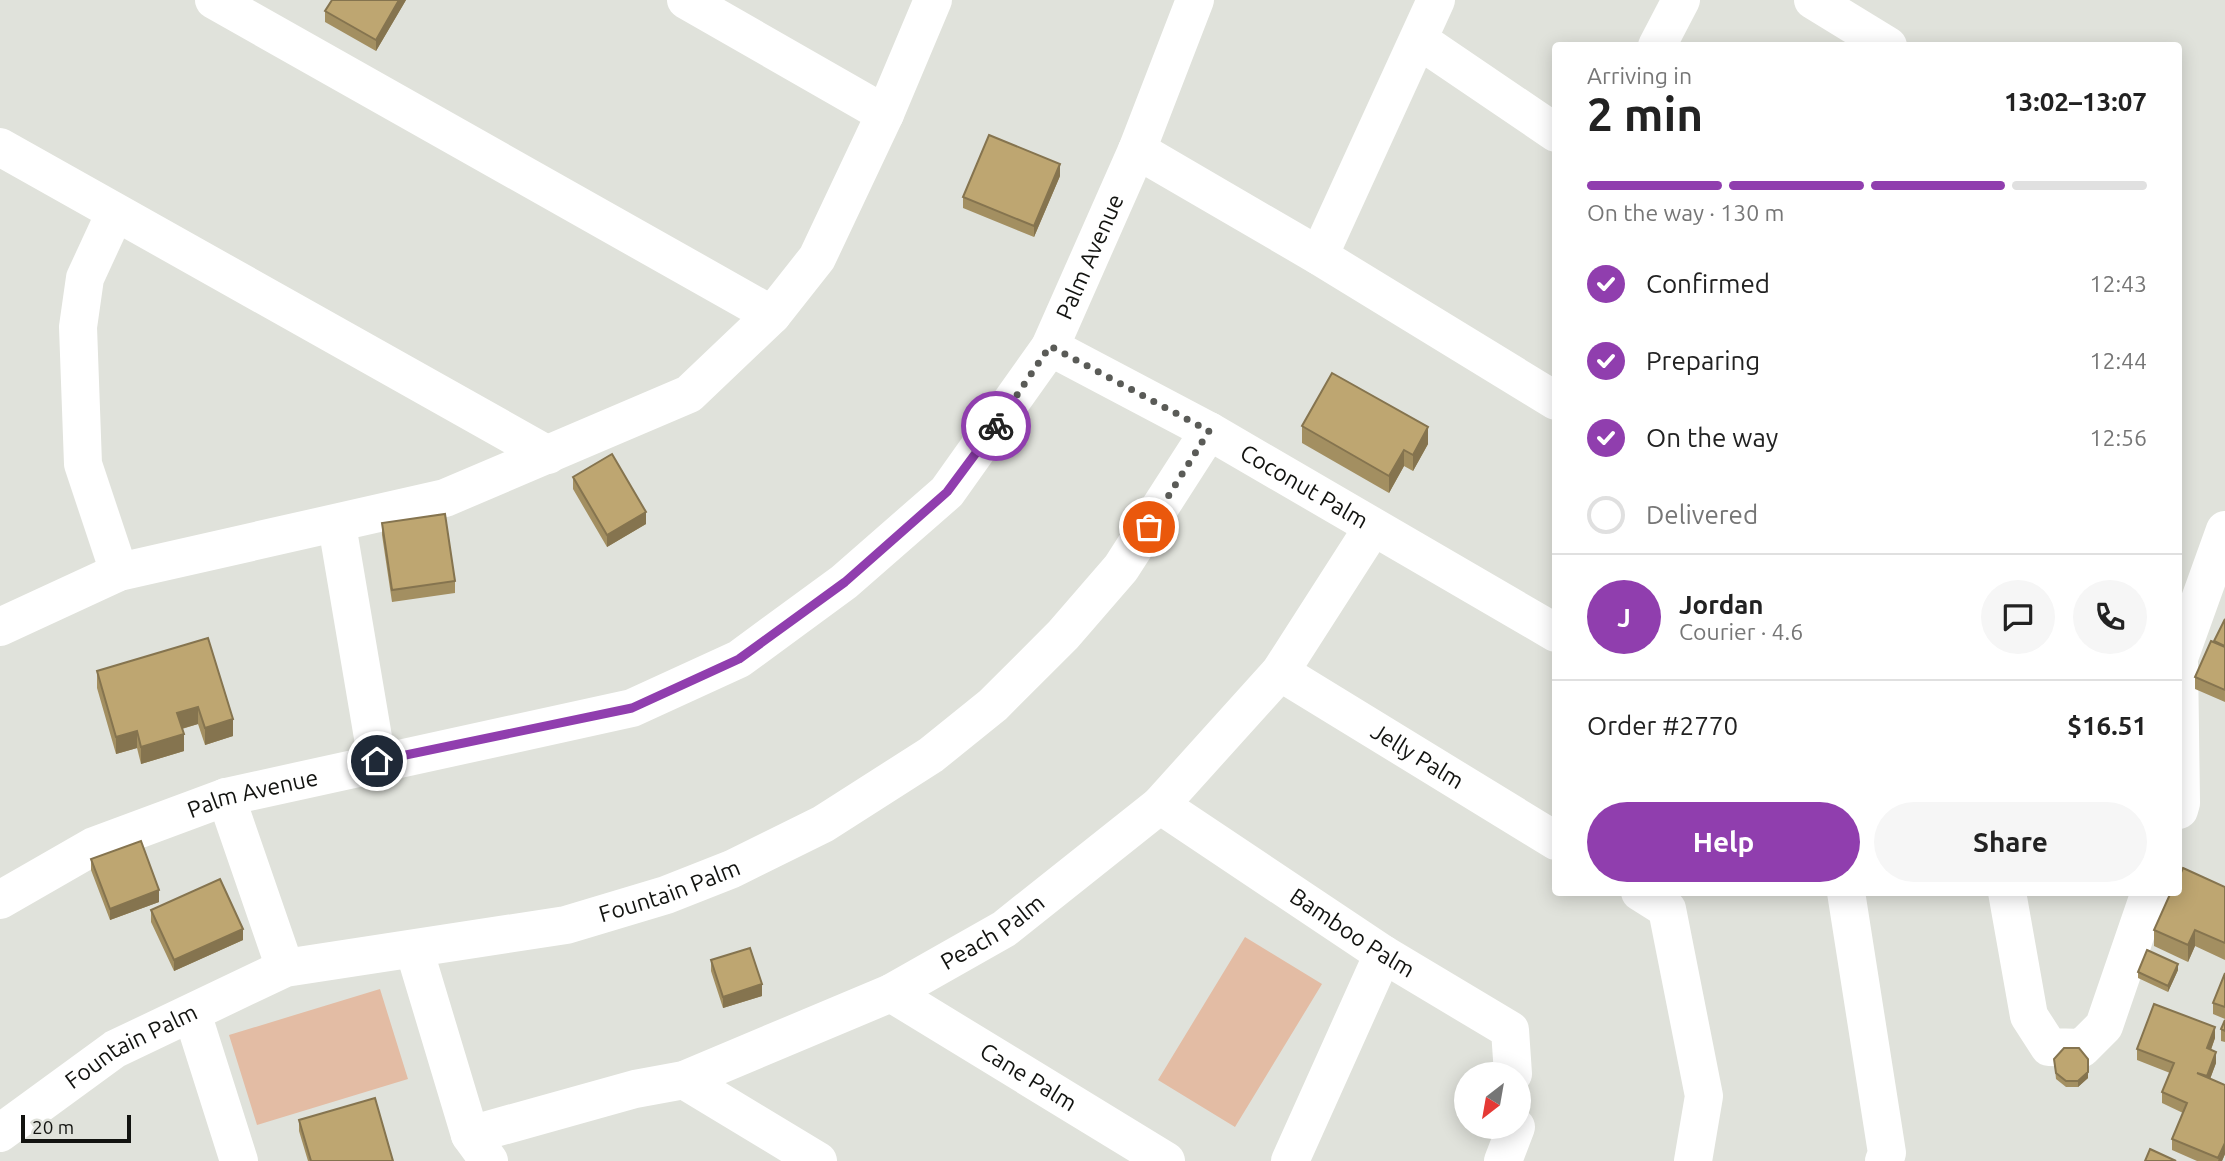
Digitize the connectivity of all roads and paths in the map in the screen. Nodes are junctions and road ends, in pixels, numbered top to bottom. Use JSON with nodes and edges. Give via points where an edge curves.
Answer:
{"nodes":[{"id":1,"x":214,"y":0,"type":"edge"},
{"id":2,"x":686,"y":0,"type":"edge"},
{"id":3,"x":933,"y":0,"type":"edge"},
{"id":4,"x":1195,"y":0,"type":"edge"},
{"id":5,"x":1436,"y":0,"type":"edge"},
{"id":6,"x":1681,"y":0,"type":"edge"},
{"id":7,"x":1813,"y":0,"type":"edge"},
{"id":8,"x":1419,"y":40,"type":"junction"},
{"id":9,"x":1659,"y":42,"type":"edge"},
{"id":10,"x":1881,"y":42,"type":"edge"},
{"id":11,"x":885,"y":114,"type":"junction"},
{"id":12,"x":1552,"y":130,"type":"edge"},
{"id":13,"x":0,"y":147,"type":"edge"},
{"id":14,"x":1137,"y":150,"type":"junction"},
{"id":15,"x":115,"y":213,"type":"junction"},
{"id":16,"x":1319,"y":256,"type":"junction"},
{"id":17,"x":772,"y":315,"type":"junction"},
{"id":18,"x":1050,"y":346,"type":"junction"},
{"id":19,"x":1552,"y":399,"type":"edge"},
{"id":20,"x":1209,"y":431,"type":"junction"},
{"id":21,"x":548,"y":455,"type":"junction"},
{"id":22,"x":337,"y":525,"type":"junction"},
{"id":23,"x":1373,"y":527,"type":"junction"},
{"id":24,"x":2225,"y":530,"type":"edge"},
{"id":25,"x":119,"y":572,"type":"junction"},
{"id":26,"x":0,"y":628,"type":"edge"},
{"id":27,"x":1552,"y":631,"type":"edge"},
{"id":28,"x":2182,"y":649,"type":"edge"},
{"id":29,"x":1280,"y":672,"type":"junction"},
{"id":30,"x":377,"y":761,"type":"junction"},
{"id":31,"x":226,"y":797,"type":"junction"},
{"id":32,"x":1160,"y":805,"type":"junction"},
{"id":33,"x":1552,"y":839,"type":"edge"},
{"id":34,"x":1646,"y":896,"type":"edge"},
{"id":35,"x":1847,"y":896,"type":"edge"},
{"id":36,"x":2008,"y":896,"type":"edge"},
{"id":37,"x":2149,"y":896,"type":"edge"},
{"id":38,"x":0,"y":900,"type":"edge"},
{"id":39,"x":414,"y":950,"type":"junction"},
{"id":40,"x":1383,"y":954,"type":"junction"},
{"id":41,"x":285,"y":968,"type":"junction"},
{"id":42,"x":891,"y":993,"type":"junction"},
{"id":43,"x":192,"y":1013,"type":"junction"},
{"id":44,"x":1512,"y":1062,"type":"edge"},
{"id":45,"x":684,"y":1080,"type":"junction"},
{"id":46,"x":0,"y":1133,"type":"edge"},
{"id":47,"x":1511,"y":1139,"type":"edge"},
{"id":48,"x":480,"y":1148,"type":"edge"},
{"id":49,"x":239,"y":1161,"type":"edge"},
{"id":50,"x":818,"y":1161,"type":"edge"},
{"id":51,"x":1166,"y":1161,"type":"edge"},
{"id":52,"x":1290,"y":1161,"type":"edge"},
{"id":53,"x":1503,"y":1161,"type":"edge"},
{"id":54,"x":1693,"y":1161,"type":"edge"},
{"id":55,"x":1884,"y":1161,"type":"edge"}],
"edges":[{"from":1,"to":17,"type":"street"},
{"from":2,"to":11,"type":"street"},
{"from":3,"to":11,"type":"street"},
{"from":4,"to":14,"type":"street","name":"Palm Avenue"},
{"from":5,"to":8,"type":"street"},
{"from":6,"to":9,"type":"street"},
{"from":7,"to":10,"type":"street"},
{"from":8,"to":12,"type":"street"},
{"from":8,"to":16,"type":"street"},
{"from":11,"to":17,"type":"street","via":[[817,258]]},
{"from":13,"to":15,"type":"street"},
{"from":14,"to":16,"type":"street"},
{"from":14,"to":18,"type":"street","name":"Palm Avenue"},
{"from":15,"to":21,"type":"street"},
{"from":15,"to":25,"type":"street","via":[[85,278],[78,327],[83,464]]},
{"from":16,"to":19,"type":"street"},
{"from":17,"to":21,"type":"street","via":[[690,394]]},
{"from":18,"to":20,"type":"street","name":"Coconut Palm"},
{"from":18,"to":30,"type":"street","name":"Palm Avenue","via":[[947,492],[845,582],[739,659],[632,708]]},
{"from":20,"to":23,"type":"street","name":"Coconut Palm"},
{"from":20,"to":39,"type":"street","name":"Fountain Palm","via":[[1113,578],[993,705],[931,755],[823,824],[732,869],[666,895],[566,925]]},
{"from":21,"to":22,"type":"street","via":[[445,498]]},
{"from":22,"to":25,"type":"street"},
{"from":22,"to":30,"type":"street"},
{"from":23,"to":27,"type":"street","name":"Coconut Palm"},
{"from":23,"to":29,"type":"street","name":"Peach Palm"},
{"from":24,"to":28,"type":"street"},
{"from":25,"to":26,"type":"street"},
{"from":29,"to":32,"type":"street","name":"Peach Palm"},
{"from":29,"to":33,"type":"street","name":"Jelly Palm"},
{"from":30,"to":31,"type":"street","name":"Palm Avenue"},
{"from":31,"to":38,"type":"street","name":"Palm Avenue","via":[[94,846]]},
{"from":31,"to":41,"type":"street"},
{"from":32,"to":40,"type":"street","name":"Bamboo Palm"},
{"from":32,"to":42,"type":"street","name":"Peach Palm","via":[[1003,929]]},
{"from":34,"to":54,"type":"street","via":[[1667,909],[1704,1096]]},
{"from":35,"to":55,"type":"street","via":[[1887,1153]]},
{"from":36,"to":37,"type":"street","via":[[2029,1016],[2049,1046],[2082,1048],[2104,1026]]},
{"from":39,"to":41,"type":"street","name":"Fountain Palm"},
{"from":39,"to":48,"type":"street"},
{"from":40,"to":44,"type":"street","name":"Bamboo Palm","via":[[1510,1030]]},
{"from":40,"to":52,"type":"street"},
{"from":41,"to":43,"type":"street","name":"Fountain Palm"},
{"from":42,"to":45,"type":"street","name":"Peach Palm"},
{"from":42,"to":51,"type":"street","name":"Cane Palm"},
{"from":43,"to":46,"type":"street","name":"Fountain Palm","via":[[115,1049]]},
{"from":43,"to":49,"type":"street"},
{"from":45,"to":48,"type":"street","name":"Peach Palm","via":[[635,1089]]},
{"from":45,"to":50,"type":"street"},
{"from":47,"to":53,"type":"street"}]}
